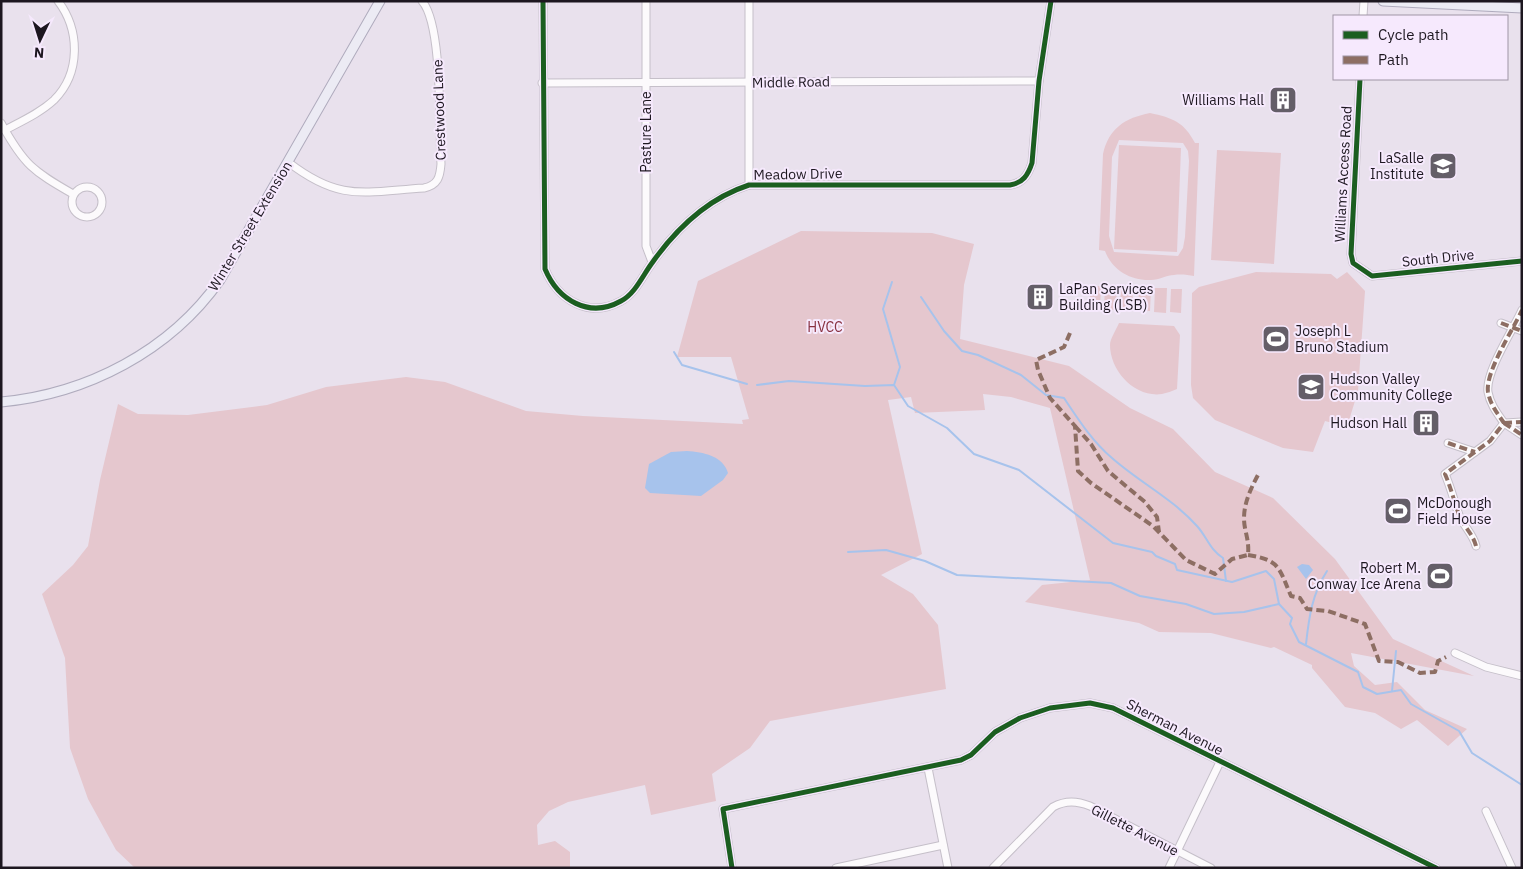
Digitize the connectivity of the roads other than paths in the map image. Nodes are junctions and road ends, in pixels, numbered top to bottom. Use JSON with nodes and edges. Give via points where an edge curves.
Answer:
{"nodes":[{"id":1,"x":58,"y":1,"type":"edge"},
{"id":2,"x":380,"y":1,"type":"edge"},
{"id":3,"x":422,"y":1,"type":"edge"},
{"id":4,"x":543,"y":1,"type":"edge"},
{"id":5,"x":646,"y":1,"type":"edge"},
{"id":6,"x":749,"y":1,"type":"edge"},
{"id":7,"x":1051,"y":1,"type":"edge"},
{"id":8,"x":1364,"y":1,"type":"edge"},
{"id":9,"x":1383,"y":1,"type":"edge"},
{"id":10,"x":1522,"y":8,"type":"edge"},
{"id":11,"x":1363,"y":15,"type":"edge"},
{"id":12,"x":1360,"y":80,"type":"edge"},
{"id":13,"x":1039,"y":81,"type":"junction"},
{"id":14,"x":645,"y":82,"type":"junction"},
{"id":15,"x":542,"y":83,"type":"junction"},
{"id":16,"x":749,"y":83,"type":"junction"},
{"id":17,"x":1,"y":123,"type":"edge"},
{"id":18,"x":5,"y":130,"type":"junction"},
{"id":19,"x":288,"y":162,"type":"junction"},
{"id":20,"x":749,"y":185,"type":"junction"},
{"id":21,"x":74,"y":194,"type":"junction"},
{"id":22,"x":1522,"y":261,"type":"edge"},
{"id":23,"x":652,"y":262,"type":"junction"},
{"id":24,"x":1358,"y":268,"type":"joint"},
{"id":25,"x":1522,"y":310,"type":"edge"},
{"id":26,"x":1501,"y":323,"type":"dead end"},
{"id":27,"x":1513,"y":329,"type":"junction"},
{"id":28,"x":1522,"y":331,"type":"edge"},
{"id":29,"x":1,"y":402,"type":"edge"},
{"id":30,"x":1522,"y":422,"type":"edge"},
{"id":31,"x":1504,"y":423,"type":"junction"},
{"id":32,"x":1522,"y":435,"type":"edge"},
{"id":33,"x":1448,"y":443,"type":"dead end"},
{"id":34,"x":1475,"y":452,"type":"junction"},
{"id":35,"x":1476,"y":546,"type":"dead end"},
{"id":36,"x":1455,"y":653,"type":"dead end"},
{"id":37,"x":1522,"y":676,"type":"edge"},
{"id":38,"x":1220,"y":762,"type":"junction"},
{"id":39,"x":928,"y":768,"type":"junction"},
{"id":40,"x":1486,"y":811,"type":"dead end"},
{"id":41,"x":943,"y":845,"type":"junction"},
{"id":42,"x":1176,"y":851,"type":"junction"},
{"id":43,"x":732,"y":868,"type":"edge"},
{"id":44,"x":836,"y":868,"type":"edge"},
{"id":45,"x":948,"y":868,"type":"edge"},
{"id":46,"x":993,"y":868,"type":"edge"},
{"id":47,"x":1169,"y":868,"type":"edge"},
{"id":48,"x":1211,"y":868,"type":"edge"},
{"id":49,"x":1436,"y":868,"type":"edge"},
{"id":50,"x":1512,"y":868,"type":"edge"}],
"edges":[{"from":1,"to":18,"type":"street","via":[[66,11],[75,39],[68,78],[62,91],[44,108]]},
{"from":2,"to":19,"type":"main road","name":"Winter Street Extension"},
{"from":3,"to":19,"type":"street","name":"Crestwood Lane","via":[[429,10],[436,40],[441,164],[436,184],[424,188],[345,192],[324,186]]},
{"from":4,"to":15,"type":"street","name":"Meadow Drive"},
{"from":5,"to":14,"type":"street","name":"Pasture Lane"},
{"from":6,"to":16,"type":"street"},
{"from":7,"to":13,"type":"street","name":"Meadow Drive"},
{"from":8,"to":11,"type":"street"},
{"from":9,"to":10,"type":"main road"},
{"from":12,"to":24,"type":"street","name":"Williams Access Road","via":[[1351,254]]},
{"from":13,"to":16,"type":"street","name":"Middle Road"},
{"from":13,"to":20,"type":"street","name":"Meadow Drive","via":[[1032,163],[1026,176],[1017,184]]},
{"from":14,"to":15,"type":"street","name":"Middle Road"},
{"from":14,"to":16,"type":"street","name":"Middle Road"},
{"from":14,"to":23,"type":"street","name":"Pasture Lane","via":[[646,246]]},
{"from":15,"to":23,"type":"street","name":"Meadow Drive","via":[[544,261],[554,286],[566,298],[583,307],[610,306],[629,296]]},
{"from":16,"to":20,"type":"street"},
{"from":17,"to":18,"type":"street"},
{"from":18,"to":21,"type":"street","via":[[30,166]]},
{"from":19,"to":29,"type":"main road","name":"Winter Street Extension","via":[[220,280],[194,313],[170,334],[94,380],[38,397]]},
{"from":20,"to":23,"type":"street","name":"Meadow Drive","via":[[714,201],[673,237]]},
{"from":21,"to":21,"type":"street","via":[[72,204],[80,215],[94,214],[101,207],[101,197],[95,189],[86,186]]},
{"from":22,"to":24,"type":"street","name":"South Drive","via":[[1372,276]]},
{"from":25,"to":27,"type":"street"},
{"from":26,"to":27,"type":"street"},
{"from":27,"to":28,"type":"street"},
{"from":27,"to":31,"type":"street","via":[[1493,370],[1488,392]]},
{"from":30,"to":31,"type":"street"},
{"from":31,"to":32,"type":"street"},
{"from":31,"to":34,"type":"street","via":[[1490,441]]},
{"from":33,"to":34,"type":"street"},
{"from":34,"to":35,"type":"street","via":[[1445,474],[1464,526],[1474,537]]},
{"from":36,"to":37,"type":"street","via":[[1486,667]]},
{"from":38,"to":39,"type":"street","name":"Sherman Avenue","via":[[1113,708],[1090,703],[1050,708],[1020,718],[995,732],[961,760]]},
{"from":38,"to":42,"type":"street"},
{"from":38,"to":49,"type":"street","name":"Sherman Avenue"},
{"from":39,"to":41,"type":"street"},
{"from":39,"to":43,"type":"street","name":"Sherman Avenue","via":[[723,809]]},
{"from":40,"to":50,"type":"street"},
{"from":41,"to":44,"type":"street"},
{"from":41,"to":45,"type":"street"},
{"from":42,"to":46,"type":"street","name":"Gillette Avenue","via":[[1090,806],[1066,802],[1054,807]]},
{"from":42,"to":47,"type":"street"},
{"from":42,"to":48,"type":"street","name":"Gillette Avenue"}]}
